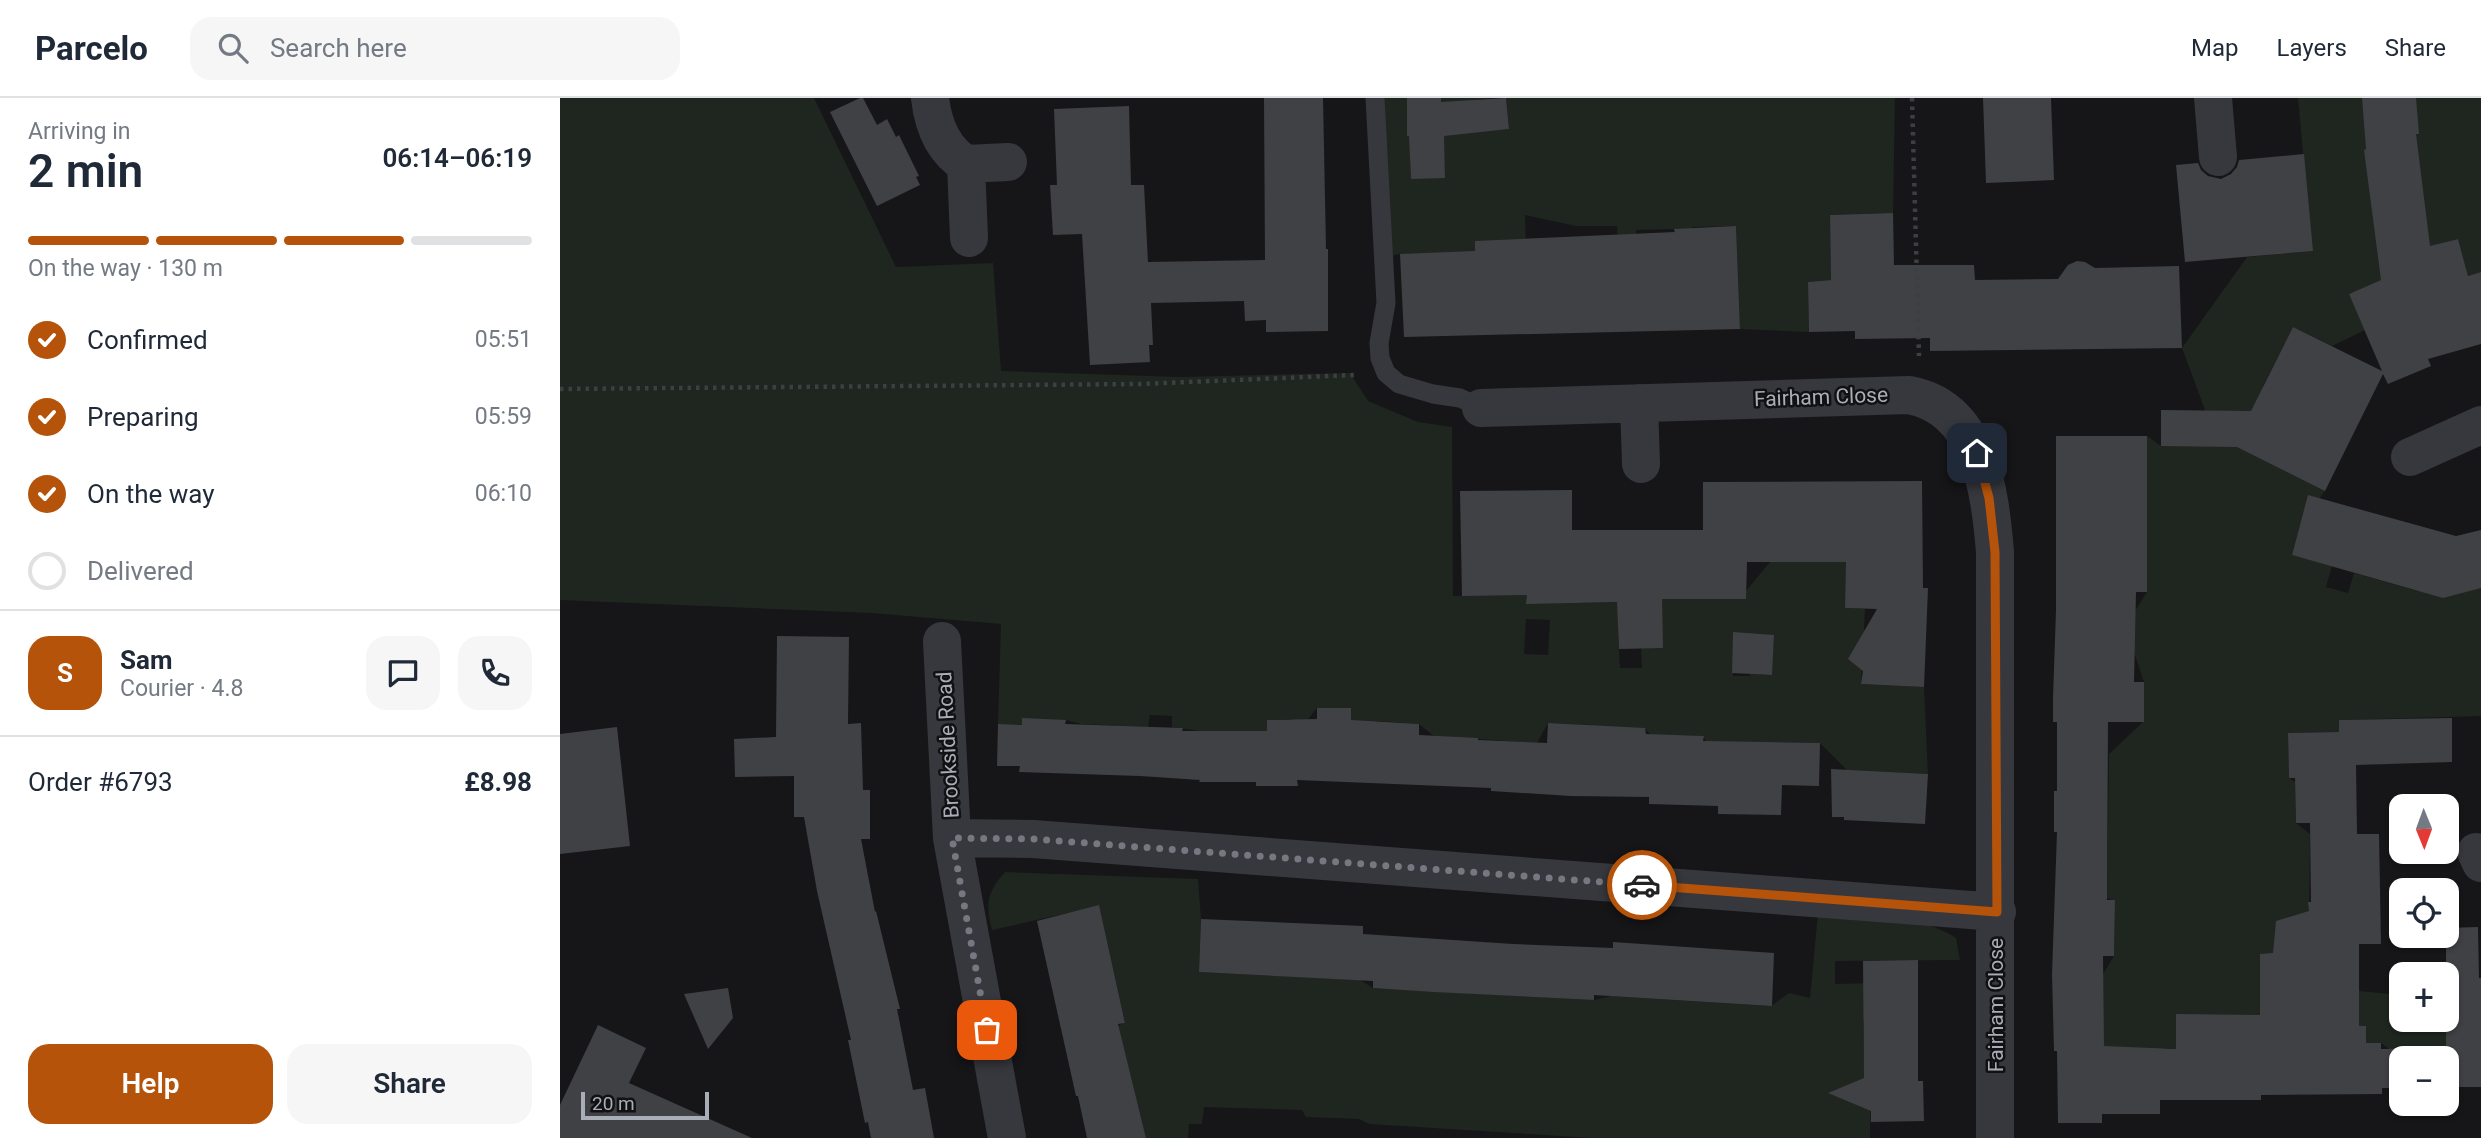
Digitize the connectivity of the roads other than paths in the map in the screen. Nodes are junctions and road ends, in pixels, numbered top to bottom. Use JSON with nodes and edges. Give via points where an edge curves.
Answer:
{"nodes":[{"id":1,"x":930,"y":98,"type":"edge"},
{"id":2,"x":1375,"y":98,"type":"edge"},
{"id":3,"x":2213,"y":98,"type":"edge"},
{"id":4,"x":2218,"y":157,"type":"dead end"},
{"id":5,"x":1008,"y":162,"type":"dead end"},
{"id":6,"x":967,"y":163,"type":"junction"},
{"id":7,"x":969,"y":238,"type":"dead end"},
{"id":8,"x":1639,"y":403,"type":"junction"},
{"id":9,"x":1481,"y":408,"type":"joint"},
{"id":10,"x":2481,"y":425,"type":"edge"},
{"id":11,"x":2410,"y":457,"type":"dead end"},
{"id":12,"x":1641,"y":464,"type":"dead end"},
{"id":13,"x":942,"y":640,"type":"dead end"},
{"id":14,"x":952,"y":838,"type":"junction"},
{"id":15,"x":1997,"y":912,"type":"junction"},
{"id":16,"x":1007,"y":1138,"type":"edge"},
{"id":17,"x":1995,"y":1138,"type":"edge"}],
"edges":[{"from":1,"to":6,"type":"street","via":[[941,136],[956,157]]},
{"from":2,"to":9,"type":"lane","via":[[1386,303],[1379,350],[1386,373],[1399,384],[1460,397]]},
{"from":3,"to":4,"type":"street"},
{"from":5,"to":6,"type":"street"},
{"from":6,"to":7,"type":"street"},
{"from":8,"to":9,"type":"street","name":"Fairham Close"},
{"from":8,"to":12,"type":"street"},
{"from":8,"to":15,"type":"street","name":"Fairham Close","via":[[1920,397],[1936,404],[1991,454]]},
{"from":10,"to":11,"type":"street"},
{"from":13,"to":14,"type":"street","name":"Brookside Road"},
{"from":14,"to":15,"type":"street","via":[[1033,839]]},
{"from":14,"to":16,"type":"street","name":"Brookside Road"},
{"from":15,"to":17,"type":"street","name":"Fairham Close"}]}
